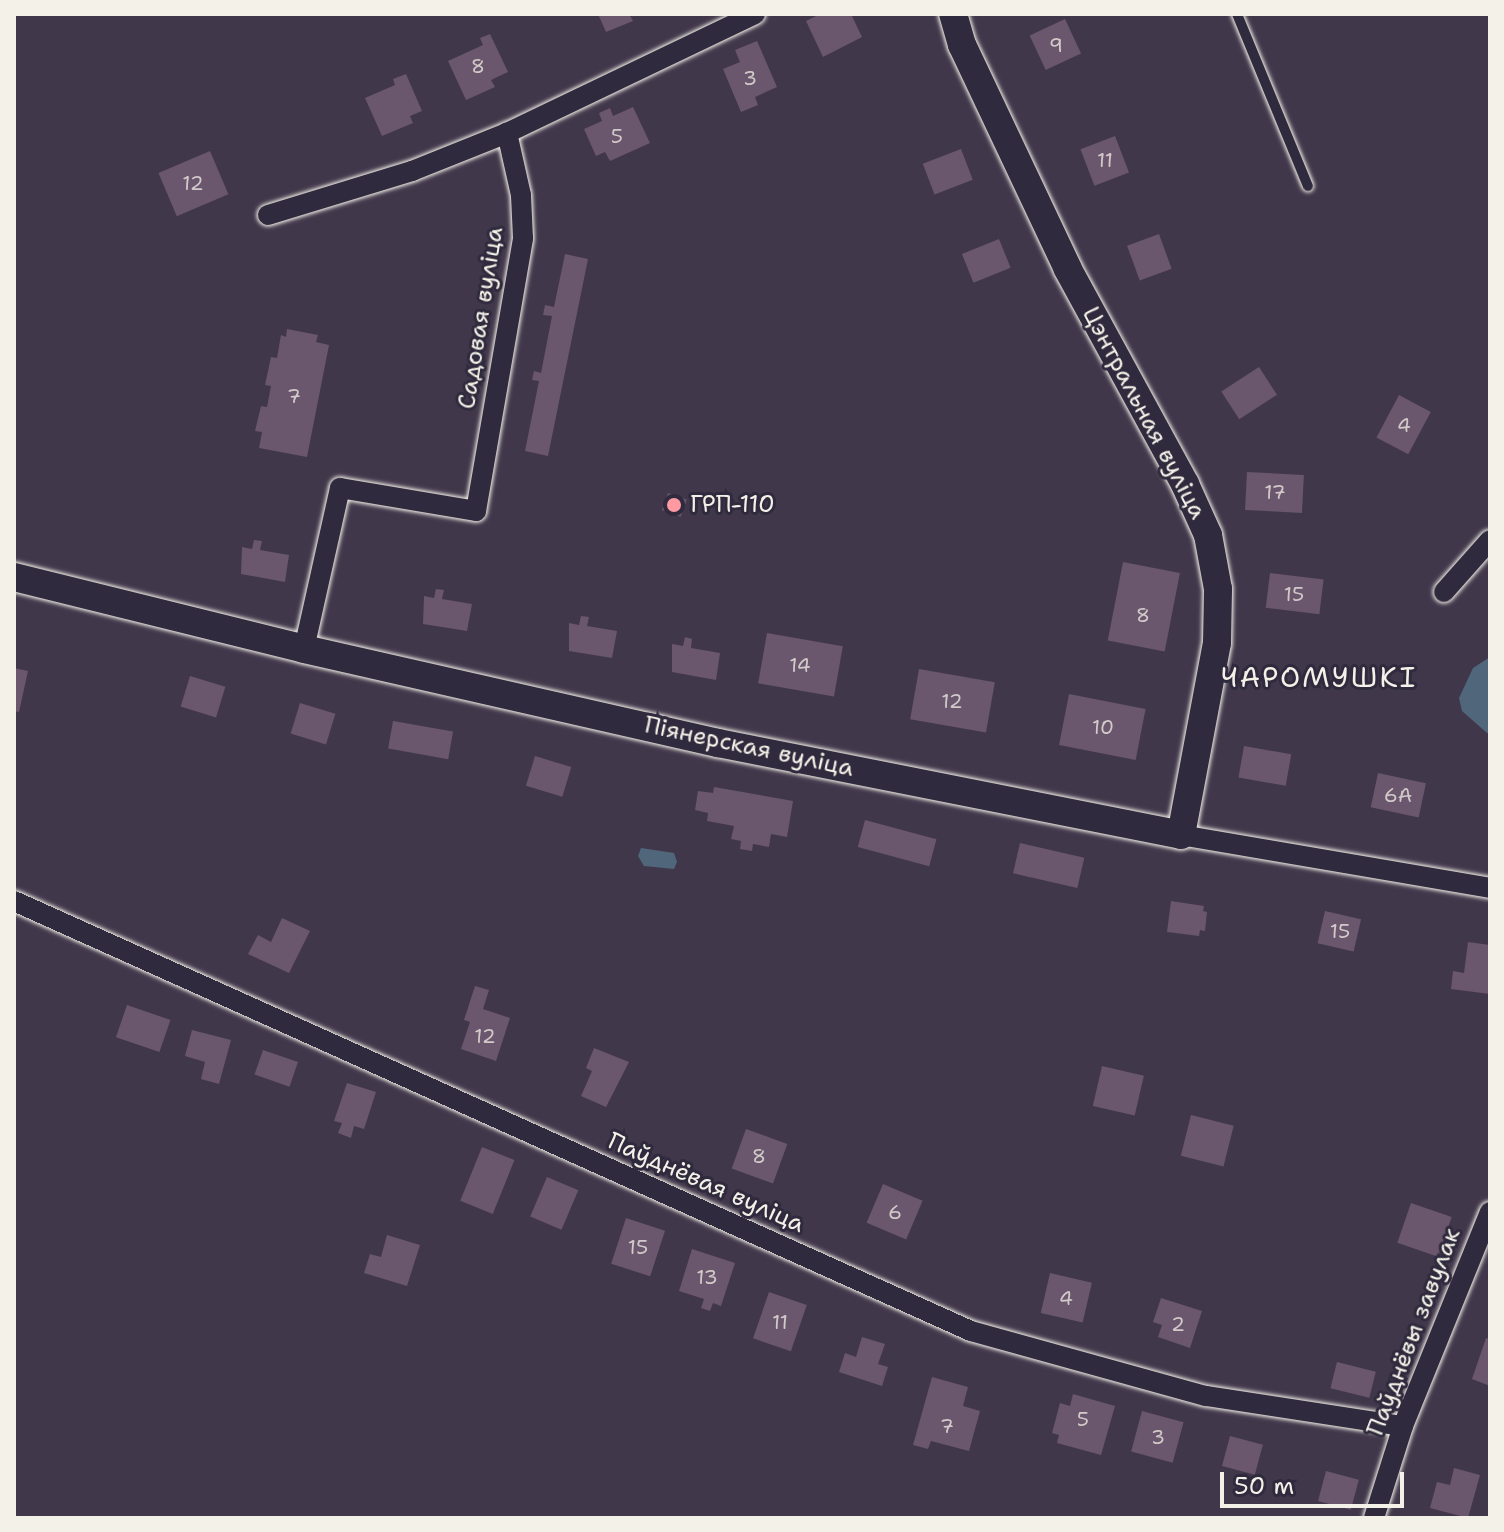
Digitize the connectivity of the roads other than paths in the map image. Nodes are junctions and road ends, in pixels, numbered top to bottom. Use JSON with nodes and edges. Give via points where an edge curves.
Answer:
{"nodes":[{"id":1,"x":755,"y":14,"type":"edge"},
{"id":2,"x":953,"y":14,"type":"edge"},
{"id":3,"x":1237,"y":14,"type":"edge"},
{"id":4,"x":507,"y":133,"type":"junction"},
{"id":5,"x":1308,"y":186,"type":"dead end"},
{"id":6,"x":268,"y":215,"type":"dead end"},
{"id":7,"x":1490,"y":540,"type":"edge"},
{"id":8,"x":14,"y":577,"type":"edge"},
{"id":9,"x":1444,"y":592,"type":"dead end"},
{"id":10,"x":304,"y":649,"type":"junction"},
{"id":11,"x":1181,"y":835,"type":"junction"},
{"id":12,"x":1490,"y":888,"type":"edge"},
{"id":13,"x":14,"y":901,"type":"edge"},
{"id":14,"x":1490,"y":1212,"type":"edge"},
{"id":15,"x":1403,"y":1426,"type":"junction"},
{"id":16,"x":1374,"y":1518,"type":"edge"}],
"edges":[{"from":1,"to":4,"type":"street"},
{"from":2,"to":11,"type":"street","name":"Цэнтральная вуліца","via":[[962,45],[1068,269],[1192,496],[1212,548],[1217,643]]},
{"from":3,"to":5,"type":"lane"},
{"from":4,"to":6,"type":"street","via":[[412,171]]},
{"from":4,"to":10,"type":"street","name":"Садовая вуліца","via":[[521,195],[523,238],[476,511],[340,488]]},
{"from":7,"to":9,"type":"street"},
{"from":8,"to":10,"type":"street","name":"Піянерская вуліца"},
{"from":10,"to":11,"type":"street","name":"Піянерская вуліца","via":[[718,743]]},
{"from":11,"to":12,"type":"street","name":"Піянерская вуліца"},
{"from":13,"to":15,"type":"street","name":"Паўднёвая вуліца","via":[[971,1331],[1206,1396]]},
{"from":14,"to":15,"type":"street","name":"Паўднёвы завулак"},
{"from":15,"to":16,"type":"street","name":"Паўднёвы завулак"}]}
